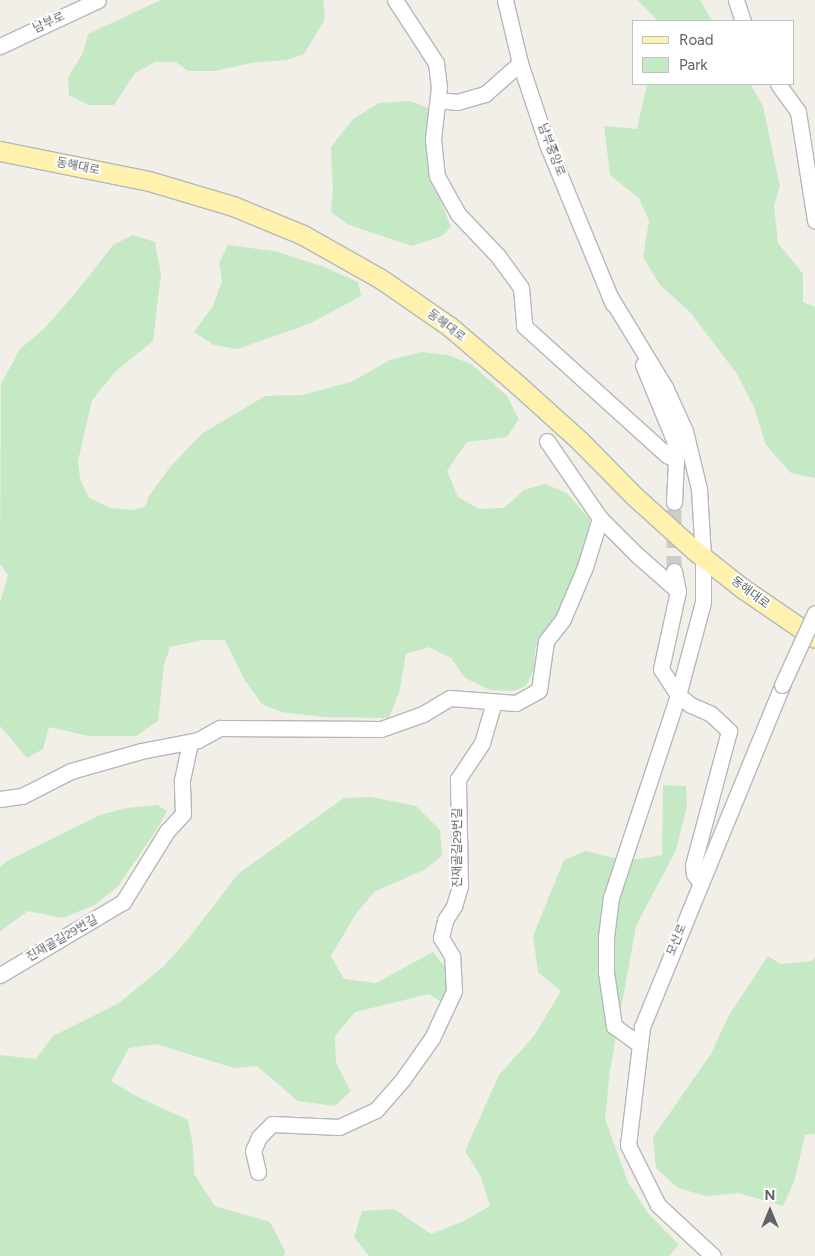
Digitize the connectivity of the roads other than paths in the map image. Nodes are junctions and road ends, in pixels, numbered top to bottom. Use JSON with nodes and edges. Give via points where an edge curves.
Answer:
{"nodes":[{"id":1,"x":98,"y":0,"type":"edge"},
{"id":2,"x":395,"y":0,"type":"edge"},
{"id":3,"x":505,"y":0,"type":"edge"},
{"id":4,"x":736,"y":0,"type":"edge"},
{"id":5,"x":743,"y":20,"type":"edge"},
{"id":6,"x":0,"y":46,"type":"edge"},
{"id":7,"x":520,"y":63,"type":"junction"},
{"id":8,"x":779,"y":85,"type":"edge"},
{"id":9,"x":438,"y":100,"type":"junction"},
{"id":10,"x":2,"y":151,"type":"edge"},
{"id":11,"x":815,"y":221,"type":"edge"},
{"id":12,"x":609,"y":296,"type":"junction"},
{"id":13,"x":548,"y":441,"type":"dead end"},
{"id":14,"x":676,"y":460,"type":"junction"},
{"id":15,"x":674,"y":502,"type":"tunnel mouth"},
{"id":16,"x":600,"y":518,"type":"junction"},
{"id":17,"x":703,"y":556,"type":"junction"},
{"id":18,"x":674,"y":571,"type":"tunnel mouth"},
{"id":19,"x":678,"y":591,"type":"junction"},
{"id":20,"x":815,"y":613,"type":"edge"},
{"id":21,"x":815,"y":638,"type":"edge"},
{"id":22,"x":678,"y":695,"type":"junction"},
{"id":23,"x":494,"y":702,"type":"junction"},
{"id":24,"x":190,"y":742,"type":"junction"},
{"id":25,"x":0,"y":799,"type":"edge"},
{"id":26,"x":700,"y":882,"type":"junction"},
{"id":27,"x":0,"y":975,"type":"edge"},
{"id":28,"x":640,"y":1045,"type":"junction"},
{"id":29,"x":258,"y":1172,"type":"dead end"},
{"id":30,"x":713,"y":1256,"type":"edge"}],
"edges":[{"from":1,"to":6,"type":"street","name":"남부로"},
{"from":2,"to":9,"type":"street","via":[[436,63]]},
{"from":3,"to":7,"type":"street","name":"남부중앙로"},
{"from":4,"to":5,"type":"street"},
{"from":7,"to":9,"type":"street","via":[[485,94],[457,102]]},
{"from":7,"to":12,"type":"street","name":"남부중앙로","via":[[547,144]]},
{"from":8,"to":11,"type":"street","via":[[798,112]]},
{"from":9,"to":14,"type":"street","via":[[433,139],[437,176],[458,214],[498,256],[521,288],[524,326],[666,455]]},
{"from":10,"to":17,"type":"main road","name":"동해대로","via":[[149,181],[233,206],[303,235],[329,250],[449,326],[580,441],[632,495]]},
{"from":12,"to":14,"type":"street","name":"남부중앙로","via":[[674,440]]},
{"from":12,"to":17,"type":"street","name":"남부중앙로","via":[[665,387],[685,431],[699,489]]},
{"from":13,"to":16,"type":"street"},
{"from":14,"to":15,"type":"street","name":"남부중앙로"},
{"from":16,"to":19,"type":"street"},
{"from":16,"to":23,"type":"street","via":[[585,568],[562,619],[546,641],[539,690],[516,703]]},
{"from":17,"to":21,"type":"main road","name":"동해대로","via":[[742,588]]},
{"from":17,"to":22,"type":"street","name":"남부중앙로","via":[[702,602]]},
{"from":18,"to":19,"type":"street"},
{"from":19,"to":22,"type":"street","via":[[661,669]]},
{"from":20,"to":26,"type":"street","name":"모산로","bridge":true},
{"from":22,"to":26,"type":"street","via":[[711,714],[729,731],[693,865],[694,874]]},
{"from":22,"to":28,"type":"street","name":"남부중앙로","via":[[611,897],[606,937],[606,972],[614,1026]]},
{"from":23,"to":24,"type":"street","via":[[450,698],[423,714],[381,729],[220,728]]},
{"from":23,"to":29,"type":"street","name":"진재골길29번길","via":[[482,743],[458,779],[460,886],[441,938],[452,956],[454,991],[432,1038],[376,1110],[338,1127],[272,1124],[259,1137],[253,1151]]},
{"from":24,"to":25,"type":"street","via":[[141,751],[71,771],[22,796]]},
{"from":24,"to":27,"type":"street","name":"진재골길29번길","via":[[182,780],[183,814],[166,831],[124,902]]},
{"from":26,"to":28,"type":"street","name":"모산로","via":[[642,1027]]},
{"from":28,"to":30,"type":"street","name":"모산로","via":[[628,1145],[658,1205]]}]}
